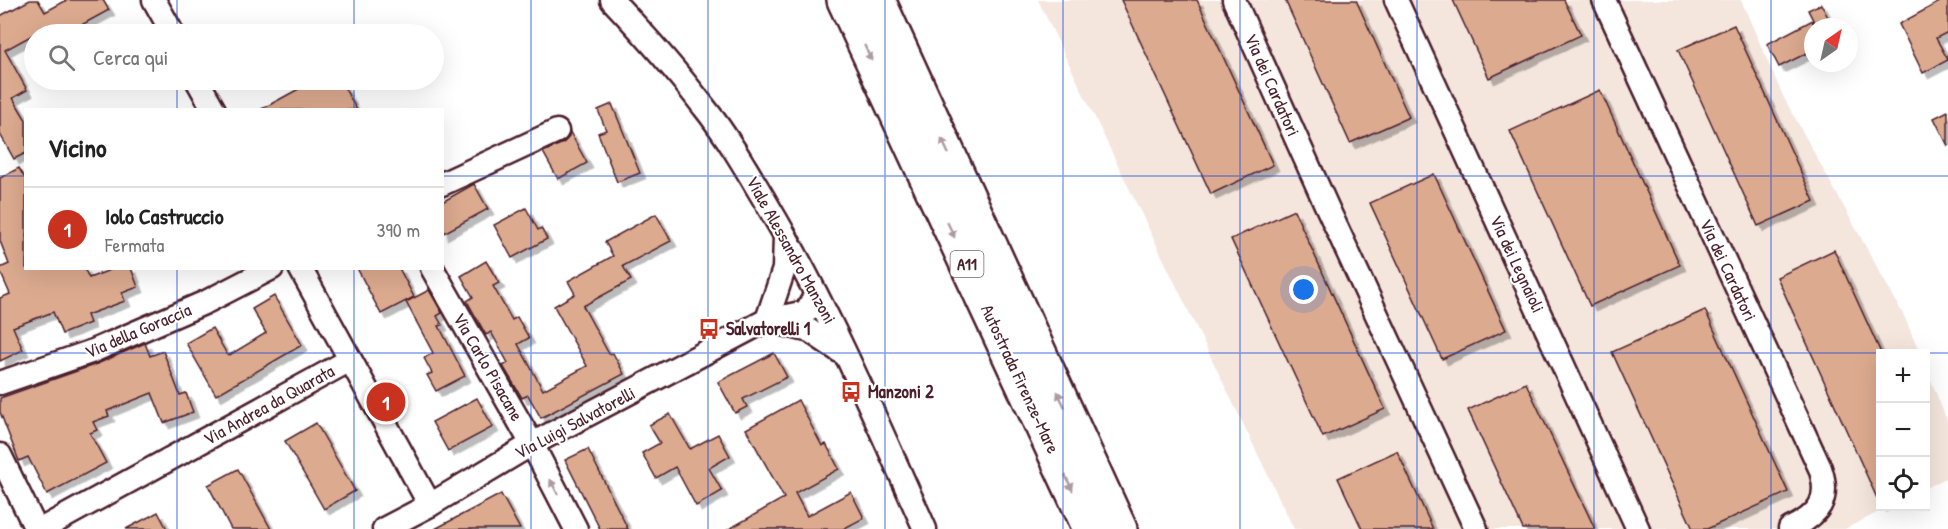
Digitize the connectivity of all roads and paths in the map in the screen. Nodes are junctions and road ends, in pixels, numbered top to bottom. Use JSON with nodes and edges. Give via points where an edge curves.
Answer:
{"nodes":[{"id":1,"x":154,"y":0,"type":"edge"},
{"id":2,"x":612,"y":0,"type":"edge"},
{"id":3,"x":844,"y":0,"type":"edge"},
{"id":4,"x":878,"y":0,"type":"edge"},
{"id":5,"x":1234,"y":0,"type":"edge"},
{"id":6,"x":1396,"y":0,"type":"edge"},
{"id":7,"x":1604,"y":0,"type":"edge"},
{"id":8,"x":167,"y":24,"type":"edge"},
{"id":9,"x":203,"y":90,"type":"edge"},
{"id":10,"x":213,"y":108,"type":"edge"},
{"id":11,"x":557,"y":131,"type":"dead end"},
{"id":12,"x":444,"y":183,"type":"edge"},
{"id":13,"x":785,"y":235,"type":"junction"},
{"id":14,"x":268,"y":270,"type":"edge"},
{"id":15,"x":301,"y":270,"type":"edge"},
{"id":16,"x":433,"y":270,"type":"edge"},
{"id":17,"x":816,"y":294,"type":"junction"},
{"id":18,"x":767,"y":320,"type":"junction"},
{"id":19,"x":848,"y":357,"type":"junction"},
{"id":20,"x":350,"y":360,"type":"junction"},
{"id":21,"x":0,"y":383,"type":"edge"},
{"id":22,"x":532,"y":444,"type":"junction"},
{"id":23,"x":0,"y":455,"type":"edge"},
{"id":24,"x":430,"y":505,"type":"junction"},
{"id":25,"x":36,"y":529,"type":"edge"},
{"id":26,"x":42,"y":529,"type":"edge"},
{"id":27,"x":384,"y":529,"type":"edge"},
{"id":28,"x":576,"y":529,"type":"edge"},
{"id":29,"x":925,"y":529,"type":"edge"},
{"id":30,"x":1090,"y":529,"type":"edge"},
{"id":31,"x":1120,"y":529,"type":"edge"},
{"id":32,"x":1476,"y":529,"type":"edge"},
{"id":33,"x":1638,"y":529,"type":"edge"},
{"id":34,"x":1790,"y":529,"type":"edge"}],
"edges":[{"from":1,"to":8,"type":"street"},
{"from":2,"to":13,"type":"street","name":"Viale Alessandro Manzoni","via":[[705,108]]},
{"from":3,"to":30,"type":"highway","name":"Autostrada Firenze-Mare","number":"A11","one_way":true},
{"from":31,"to":4,"type":"highway","name":"Autostrada Firenze-Mare","number":"A11","one_way":true},
{"from":5,"to":32,"type":"street","name":"Via dei Cardatori"},
{"from":6,"to":33,"type":"street","name":"Via dei Legnaioli"},
{"from":7,"to":34,"type":"street","name":"Via dei Cardatori","via":[[1822,475],[1825,494],[1820,505]]},
{"from":9,"to":10,"type":"street"},
{"from":11,"to":12,"type":"street"},
{"from":13,"to":17,"type":"street","name":"Viale Alessandro Manzoni"},
{"from":13,"to":18,"type":"street","via":[[784,269]]},
{"from":14,"to":21,"type":"street","name":"Via della Goraccia","via":[[93,351]]},
{"from":15,"to":20,"type":"street"},
{"from":16,"to":22,"type":"street","name":"Via Carlo Pisacane"},
{"from":17,"to":18,"type":"street","name":"Via Luigi Salvatorelli","via":[[806,312]]},
{"from":17,"to":19,"type":"street","name":"Viale Alessandro Manzoni"},
{"from":18,"to":19,"type":"street","via":[[810,331]]},
{"from":18,"to":22,"type":"street","name":"Via Luigi Salvatorelli"},
{"from":19,"to":29,"type":"street","name":"Viale Alessandro Manzoni"},
{"from":20,"to":24,"type":"street","name":"Via Andrea da Quarata"},
{"from":20,"to":26,"type":"street","name":"Via Andrea da Quarata"},
{"from":22,"to":24,"type":"street","name":"Via Luigi Salvatorelli"},
{"from":28,"to":22,"type":"street","name":"Via Carlo Pisacane","one_way":true},
{"from":23,"to":25,"type":"street"},
{"from":24,"to":27,"type":"street","name":"Via Luigi Salvatorelli"}]}
